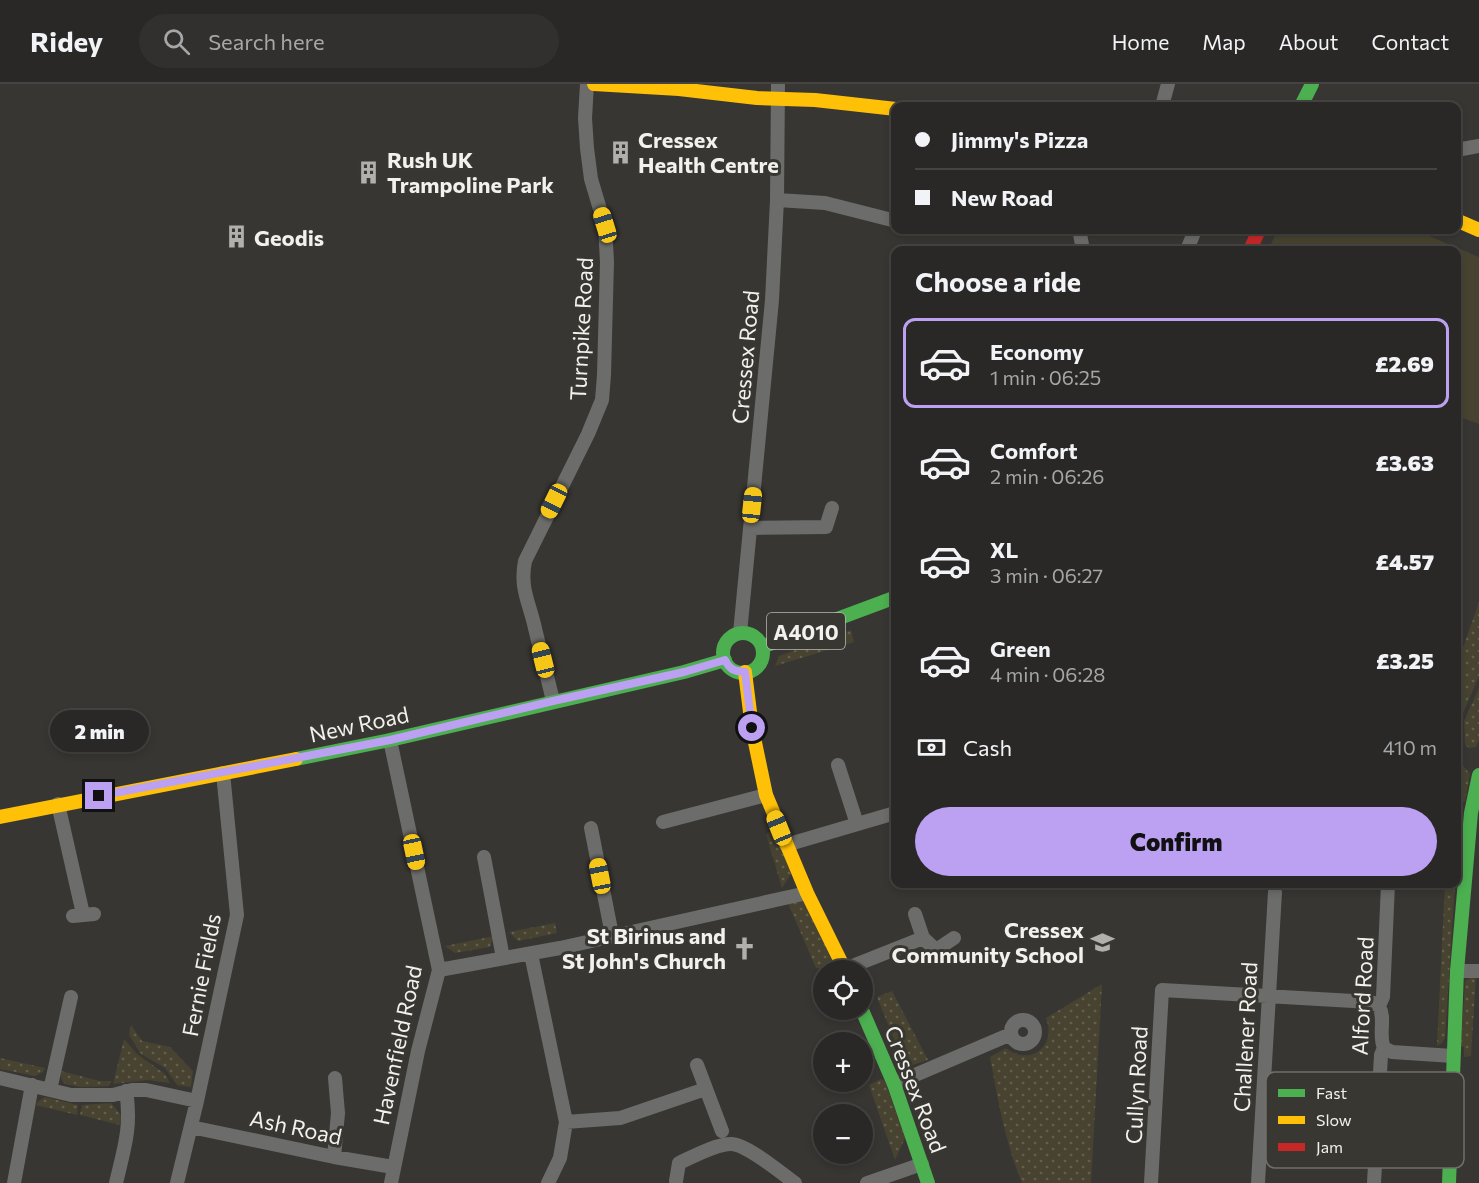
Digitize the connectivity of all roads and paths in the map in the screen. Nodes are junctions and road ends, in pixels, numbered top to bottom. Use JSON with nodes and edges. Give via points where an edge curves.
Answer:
{"nodes":[{"id":1,"x":587,"y":84,"type":"edge"},
{"id":2,"x":594,"y":84,"type":"edge"},
{"id":3,"x":778,"y":84,"type":"edge"},
{"id":4,"x":1168,"y":84,"type":"edge"},
{"id":5,"x":1312,"y":84,"type":"edge"},
{"id":6,"x":777,"y":99,"type":"junction"},
{"id":7,"x":1163,"y":102,"type":"edge"},
{"id":8,"x":1303,"y":102,"type":"edge"},
{"id":9,"x":891,"y":108,"type":"edge"},
{"id":10,"x":1479,"y":146,"type":"edge"},
{"id":11,"x":1461,"y":149,"type":"edge"},
{"id":12,"x":777,"y":201,"type":"junction"},
{"id":13,"x":891,"y":220,"type":"edge"},
{"id":14,"x":1461,"y":222,"type":"edge"},
{"id":15,"x":1479,"y":230,"type":"edge"},
{"id":16,"x":832,"y":508,"type":"dead end"},
{"id":17,"x":750,"y":528,"type":"junction"},
{"id":18,"x":891,"y":599,"type":"edge"},
{"id":19,"x":740,"y":633,"type":"junction"},
{"id":20,"x":762,"y":647,"type":"junction"},
{"id":21,"x":725,"y":660,"type":"junction"},
{"id":22,"x":745,"y":672,"type":"junction"},
{"id":23,"x":553,"y":701,"type":"junction"},
{"id":24,"x":390,"y":740,"type":"junction"},
{"id":25,"x":838,"y":765,"type":"dead end"},
{"id":26,"x":223,"y":773,"type":"junction"},
{"id":27,"x":1479,"y":775,"type":"edge"},
{"id":28,"x":766,"y":795,"type":"junction"},
{"id":29,"x":58,"y":804,"type":"junction"},
{"id":30,"x":891,"y":814,"type":"edge"},
{"id":31,"x":0,"y":817,"type":"edge"},
{"id":32,"x":663,"y":822,"type":"dead end"},
{"id":33,"x":857,"y":824,"type":"junction"},
{"id":34,"x":591,"y":828,"type":"dead end"},
{"id":35,"x":786,"y":845,"type":"junction"},
{"id":36,"x":484,"y":857,"type":"dead end"},
{"id":37,"x":1388,"y":888,"type":"edge"},
{"id":38,"x":1275,"y":892,"type":"dead end"},
{"id":39,"x":807,"y":893,"type":"junction"},
{"id":40,"x":915,"y":914,"type":"dead end"},
{"id":41,"x":84,"y":915,"type":"dead end"},
{"id":42,"x":612,"y":935,"type":"junction"},
{"id":43,"x":923,"y":938,"type":"junction"},
{"id":44,"x":954,"y":938,"type":"dead end"},
{"id":45,"x":531,"y":954,"type":"junction"},
{"id":46,"x":503,"y":958,"type":"junction"},
{"id":47,"x":840,"y":960,"type":"edge"},
{"id":48,"x":869,"y":960,"type":"edge"},
{"id":49,"x":439,"y":970,"type":"junction"},
{"id":50,"x":1457,"y":971,"type":"junction"},
{"id":51,"x":1479,"y":971,"type":"edge"},
{"id":52,"x":1268,"y":995,"type":"junction"},
{"id":53,"x":71,"y":997,"type":"dead end"},
{"id":54,"x":1379,"y":1006,"type":"junction"},
{"id":55,"x":866,"y":1020,"type":"edge"},
{"id":56,"x":1011,"y":1034,"type":"dead end"},
{"id":57,"x":1384,"y":1048,"type":"junction"},
{"id":58,"x":1454,"y":1056,"type":"junction"},
{"id":59,"x":697,"y":1065,"type":"dead end"},
{"id":60,"x":1380,"y":1072,"type":"edge"},
{"id":61,"x":1453,"y":1072,"type":"edge"},
{"id":62,"x":0,"y":1078,"type":"edge"},
{"id":63,"x":335,"y":1078,"type":"dead end"},
{"id":64,"x":894,"y":1084,"type":"junction"},
{"id":65,"x":32,"y":1085,"type":"junction"},
{"id":66,"x":50,"y":1089,"type":"junction"},
{"id":67,"x":705,"y":1089,"type":"junction"},
{"id":68,"x":126,"y":1091,"type":"junction"},
{"id":69,"x":197,"y":1101,"type":"junction"},
{"id":70,"x":566,"y":1122,"type":"junction"},
{"id":71,"x":191,"y":1127,"type":"junction"},
{"id":72,"x":722,"y":1131,"type":"dead end"},
{"id":73,"x":334,"y":1157,"type":"junction"},
{"id":74,"x":922,"y":1164,"type":"junction"},
{"id":75,"x":393,"y":1167,"type":"junction"},
{"id":76,"x":1375,"y":1168,"type":"edge"},
{"id":77,"x":1450,"y":1168,"type":"edge"},
{"id":78,"x":676,"y":1181,"type":"dead end"},
{"id":79,"x":14,"y":1183,"type":"edge"},
{"id":80,"x":116,"y":1183,"type":"edge"},
{"id":81,"x":177,"y":1183,"type":"edge"},
{"id":82,"x":391,"y":1183,"type":"edge"},
{"id":83,"x":548,"y":1183,"type":"edge"},
{"id":84,"x":795,"y":1183,"type":"edge"},
{"id":85,"x":867,"y":1183,"type":"edge"},
{"id":86,"x":928,"y":1183,"type":"edge"},
{"id":87,"x":1151,"y":1183,"type":"edge"},
{"id":88,"x":1258,"y":1183,"type":"edge"},
{"id":89,"x":1374,"y":1183,"type":"edge"},
{"id":90,"x":1449,"y":1183,"type":"edge"}],
"edges":[{"from":1,"to":23,"type":"street","name":"Turnpike Road","via":[[587,148],[591,179],[605,225],[607,262],[602,399],[525,561],[522,577]]},
{"from":2,"to":6,"type":"main road"},
{"from":3,"to":6,"type":"street","name":"Cressex Road"},
{"from":4,"to":7,"type":"street"},
{"from":5,"to":8,"type":"main road"},
{"from":6,"to":9,"type":"main road"},
{"from":6,"to":12,"type":"street","name":"Cressex Road"},
{"from":10,"to":11,"type":"street"},
{"from":12,"to":13,"type":"street","via":[[825,203]]},
{"from":12,"to":17,"type":"street","name":"Cressex Road","via":[[772,300]]},
{"from":14,"to":15,"type":"main road"},
{"from":16,"to":17,"type":"street","via":[[826,527]]},
{"from":17,"to":19,"type":"street","name":"Cressex Road"},
{"from":18,"to":20,"type":"main road","number":"A4010"},
{"from":19,"to":20,"type":"main road","via":[[752,634]]},
{"from":19,"to":21,"type":"main road","via":[[725,645]]},
{"from":20,"to":22,"type":"main road","via":[[764,659],[757,668]]},
{"from":21,"to":22,"type":"main road","via":[[729,668]]},
{"from":21,"to":23,"type":"main road","name":"New Road"},
{"from":22,"to":28,"type":"main road"},
{"from":23,"to":24,"type":"main road","name":"New Road"},
{"from":24,"to":26,"type":"main road","name":"New Road"},
{"from":24,"to":49,"type":"street","name":"Havenfield Road"},
{"from":25,"to":33,"type":"street"},
{"from":26,"to":29,"type":"main road","name":"New Road"},
{"from":26,"to":69,"type":"street","name":"Fernie Fields","via":[[237,915]]},
{"from":27,"to":50,"type":"main road","via":[[1471,813]]},
{"from":28,"to":32,"type":"street"},
{"from":28,"to":35,"type":"main road"},
{"from":29,"to":31,"type":"main road","name":"New Road"},
{"from":29,"to":41,"type":"street"},
{"from":30,"to":33,"type":"street"},
{"from":33,"to":35,"type":"street"},
{"from":34,"to":42,"type":"street"},
{"from":35,"to":39,"type":"main road"},
{"from":36,"to":46,"type":"street"},
{"from":37,"to":54,"type":"street","name":"Alford Road","via":[[1383,996]]},
{"from":38,"to":52,"type":"street","name":"Challener Road"},
{"from":39,"to":42,"type":"street"},
{"from":39,"to":47,"type":"main road"},
{"from":40,"to":43,"type":"street"},
{"from":42,"to":45,"type":"street"},
{"from":43,"to":44,"type":"street","via":[[936,950]]},
{"from":43,"to":48,"type":"street"},
{"from":45,"to":46,"type":"street"},
{"from":45,"to":70,"type":"street"},
{"from":46,"to":49,"type":"street"},
{"from":49,"to":75,"type":"street","name":"Havenfield Road"},
{"from":50,"to":51,"type":"street"},
{"from":50,"to":58,"type":"main road"},
{"from":52,"to":54,"type":"street","via":[[1371,1002]]},
{"from":52,"to":87,"type":"street","name":"Cullyn Road","via":[[1162,990]]},
{"from":52,"to":88,"type":"street","name":"Challener Road"},
{"from":53,"to":66,"type":"street"},
{"from":54,"to":57,"type":"street","name":"Alford Road","via":[[1383,1013]]},
{"from":55,"to":64,"type":"main road","name":"Cressex Road"},
{"from":56,"to":64,"type":"street"},
{"from":57,"to":58,"type":"street","via":[[1392,1052]]},
{"from":57,"to":60,"type":"street","name":"Alford Road"},
{"from":58,"to":61,"type":"main road"},
{"from":59,"to":67,"type":"street"},
{"from":62,"to":65,"type":"street"},
{"from":63,"to":73,"type":"street","via":[[338,1113]]},
{"from":64,"to":74,"type":"main road","name":"Cressex Road"},
{"from":65,"to":66,"type":"street"},
{"from":65,"to":79,"type":"street"},
{"from":66,"to":68,"type":"street","via":[[71,1095],[113,1095]]},
{"from":67,"to":70,"type":"street","via":[[620,1118]]},
{"from":67,"to":72,"type":"street"},
{"from":68,"to":69,"type":"street","via":[[146,1089]]},
{"from":68,"to":80,"type":"street","via":[[129,1128]]},
{"from":69,"to":71,"type":"street","name":"Fernie Fields"},
{"from":70,"to":83,"type":"street","via":[[560,1158]]},
{"from":71,"to":73,"type":"street","name":"Ash Road"},
{"from":71,"to":81,"type":"street","name":"Fernie Fields"},
{"from":73,"to":75,"type":"street","name":"Ash Road"},
{"from":74,"to":85,"type":"street"},
{"from":74,"to":86,"type":"main road","name":"Cressex Road"},
{"from":75,"to":82,"type":"street","name":"Havenfield Road"},
{"from":76,"to":89,"type":"street","name":"Alford Road"},
{"from":77,"to":90,"type":"main road"},
{"from":78,"to":84,"type":"street","via":[[679,1163],[734,1143]]}]}
